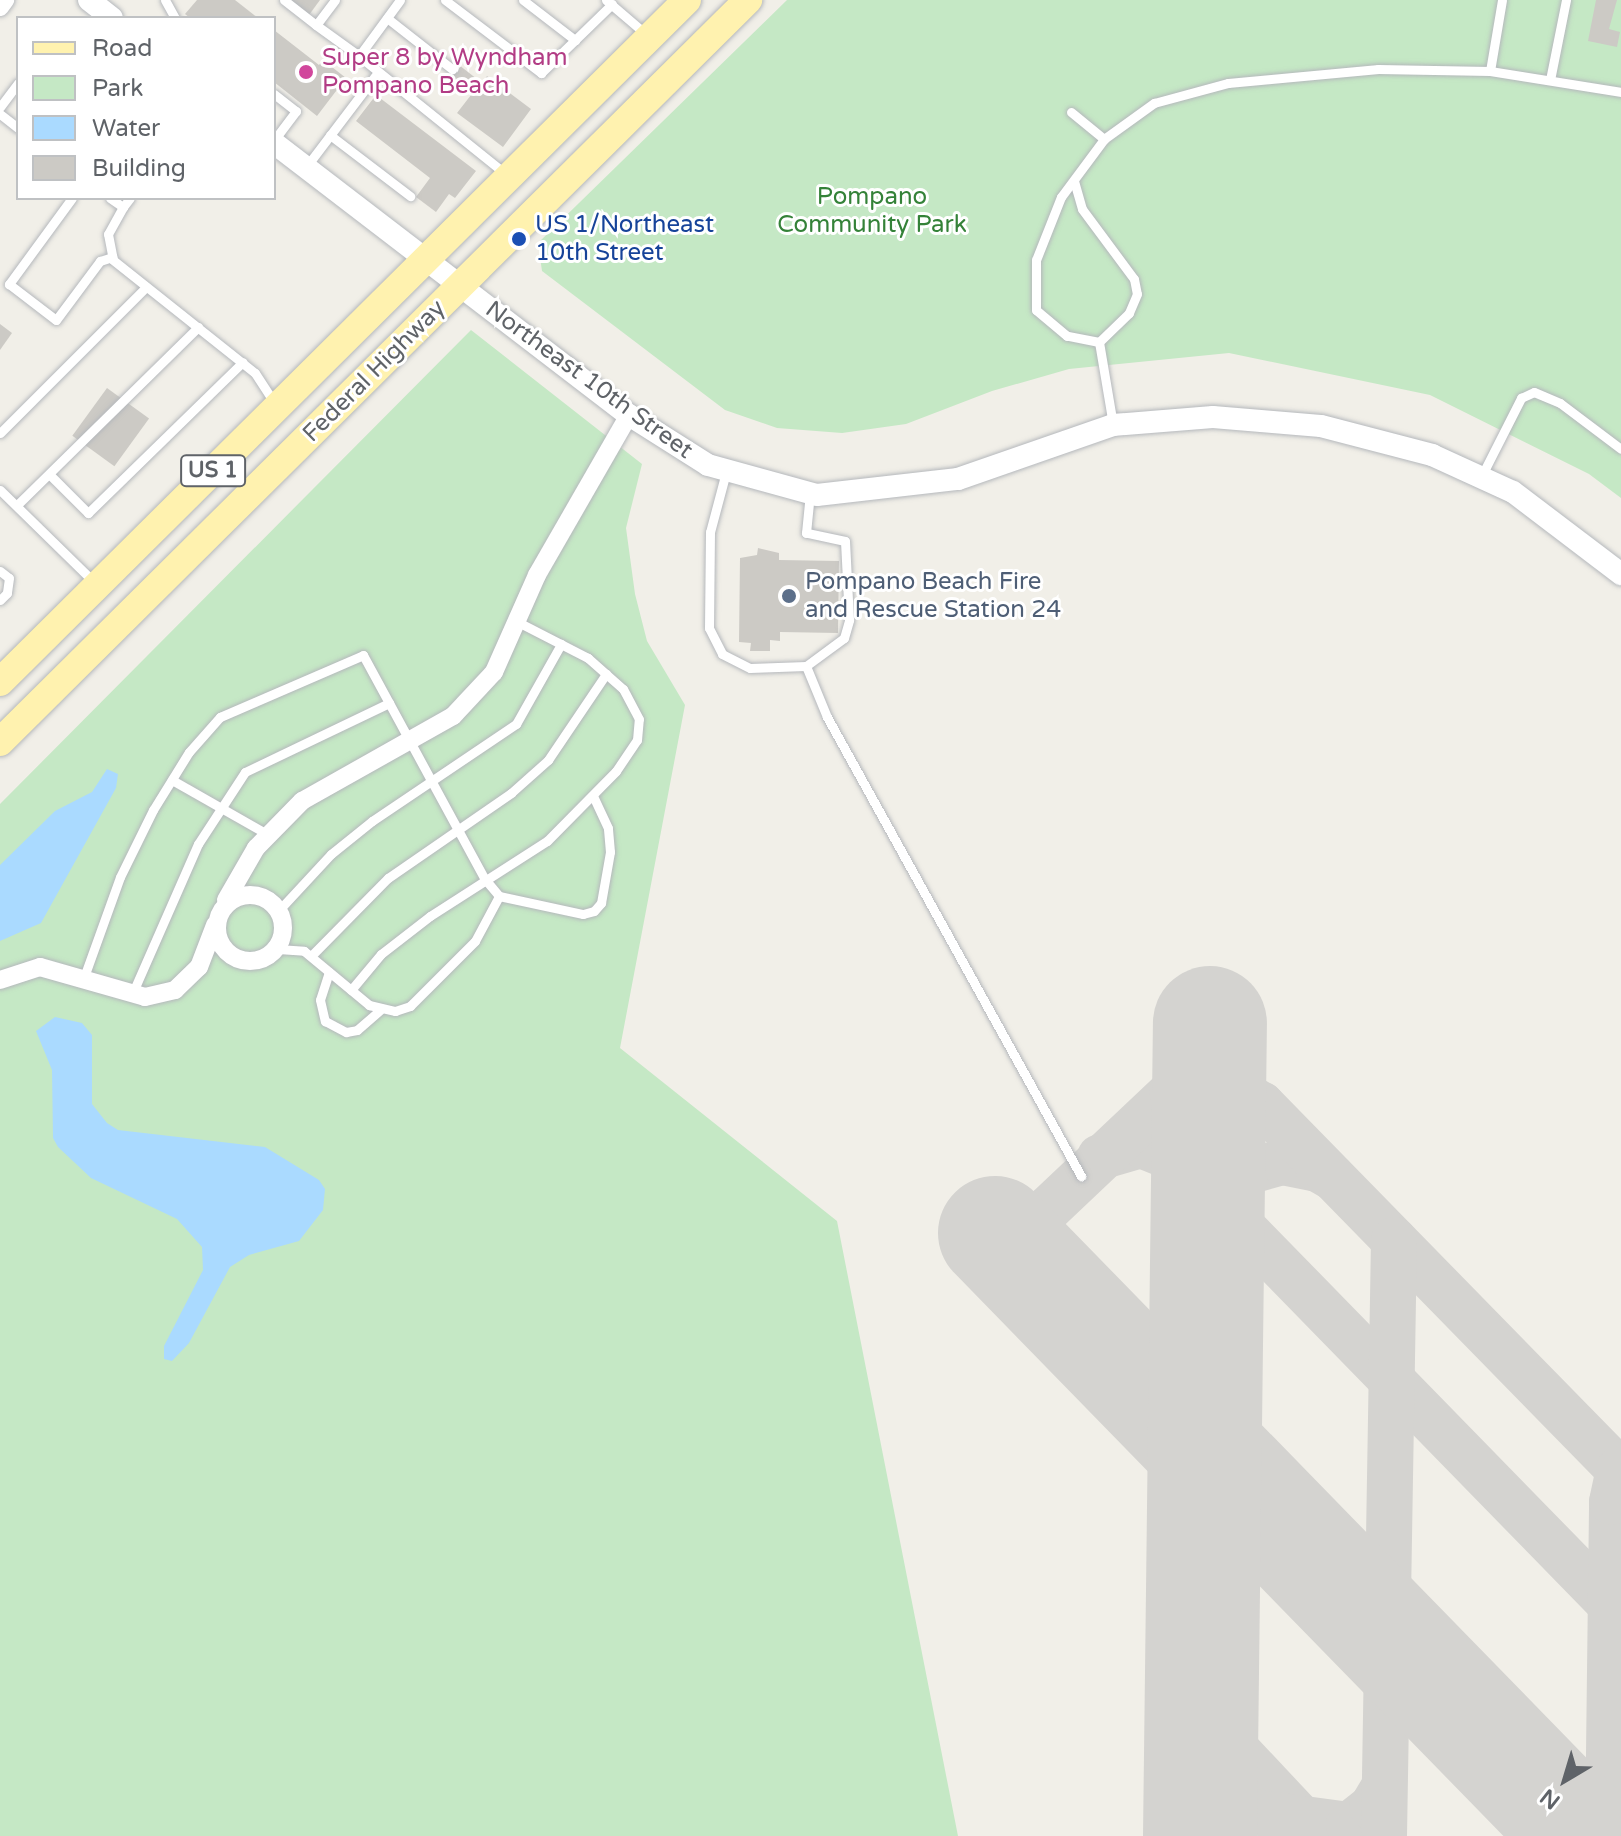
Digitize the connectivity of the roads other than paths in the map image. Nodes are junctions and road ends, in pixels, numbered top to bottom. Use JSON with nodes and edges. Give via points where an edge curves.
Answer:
{"nodes":[{"id":1,"x":5,"y":0,"type":"edge"},
{"id":2,"x":89,"y":0,"type":"edge"},
{"id":3,"x":284,"y":0,"type":"edge"},
{"id":4,"x":335,"y":0,"type":"edge"},
{"id":5,"x":445,"y":0,"type":"edge"},
{"id":6,"x":523,"y":0,"type":"edge"},
{"id":7,"x":748,"y":0,"type":"edge"},
{"id":8,"x":1502,"y":0,"type":"edge"},
{"id":9,"x":1566,"y":0,"type":"edge"},
{"id":10,"x":398,"y":1,"type":"edge"},
{"id":11,"x":609,"y":2,"type":"edge"},
{"id":12,"x":682,"y":2,"type":"edge"},
{"id":13,"x":0,"y":7,"type":"edge"},
{"id":14,"x":109,"y":16,"type":"edge"},
{"id":15,"x":387,"y":18,"type":"junction"},
{"id":16,"x":316,"y":25,"type":"junction"},
{"id":17,"x":649,"y":38,"type":"junction"},
{"id":18,"x":575,"y":40,"type":"junction"},
{"id":19,"x":359,"y":56,"type":"junction"},
{"id":20,"x":452,"y":69,"type":"dead end"},
{"id":21,"x":1490,"y":71,"type":"junction"},
{"id":22,"x":378,"y":72,"type":"junction"},
{"id":23,"x":1550,"y":80,"type":"junction"},
{"id":24,"x":16,"y":86,"type":"edge"},
{"id":25,"x":1621,"y":92,"type":"edge"},
{"id":26,"x":276,"y":96,"type":"edge"},
{"id":27,"x":0,"y":107,"type":"edge"},
{"id":28,"x":1071,"y":112,"type":"dead end"},
{"id":29,"x":0,"y":114,"type":"edge"},
{"id":30,"x":16,"y":126,"type":"edge"},
{"id":31,"x":330,"y":135,"type":"junction"},
{"id":32,"x":276,"y":138,"type":"edge"},
{"id":33,"x":1104,"y":139,"type":"junction"},
{"id":34,"x":276,"y":143,"type":"edge"},
{"id":35,"x":306,"y":167,"type":"junction"},
{"id":36,"x":509,"y":177,"type":"junction"},
{"id":37,"x":1074,"y":181,"type":"junction"},
{"id":38,"x":410,"y":196,"type":"dead end"},
{"id":39,"x":71,"y":200,"type":"edge"},
{"id":40,"x":113,"y":200,"type":"edge"},
{"id":41,"x":128,"y":200,"type":"edge"},
{"id":42,"x":123,"y":207,"type":"junction"},
{"id":43,"x":112,"y":257,"type":"junction"},
{"id":44,"x":426,"y":260,"type":"junction"},
{"id":45,"x":460,"y":286,"type":"junction"},
{"id":46,"x":146,"y":287,"type":"junction"},
{"id":47,"x":198,"y":327,"type":"junction"},
{"id":48,"x":1099,"y":342,"type":"junction"},
{"id":49,"x":243,"y":362,"type":"junction"},
{"id":50,"x":278,"y":407,"type":"junction"},
{"id":51,"x":629,"y":415,"type":"junction"},
{"id":52,"x":1113,"y":425,"type":"junction"},
{"id":53,"x":0,"y":433,"type":"edge"},
{"id":54,"x":1621,"y":449,"type":"edge"},
{"id":55,"x":727,"y":471,"type":"junction"},
{"id":56,"x":50,"y":475,"type":"junction"},
{"id":57,"x":1481,"y":477,"type":"junction"},
{"id":58,"x":0,"y":490,"type":"edge"},
{"id":59,"x":810,"y":493,"type":"junction"},
{"id":60,"x":17,"y":505,"type":"junction"},
{"id":61,"x":0,"y":571,"type":"edge"},
{"id":62,"x":1621,"y":574,"type":"edge"},
{"id":63,"x":97,"y":585,"type":"junction"},
{"id":64,"x":0,"y":600,"type":"edge"},
{"id":65,"x":516,"y":621,"type":"junction"},
{"id":66,"x":561,"y":644,"type":"junction"},
{"id":67,"x":89,"y":653,"type":"junction"},
{"id":68,"x":806,"y":666,"type":"junction"},
{"id":69,"x":606,"y":674,"type":"junction"},
{"id":70,"x":0,"y":682,"type":"edge"},
{"id":71,"x":389,"y":703,"type":"junction"},
{"id":72,"x":410,"y":741,"type":"junction"},
{"id":73,"x":0,"y":742,"type":"edge"},
{"id":74,"x":172,"y":780,"type":"junction"},
{"id":75,"x":431,"y":782,"type":"junction"},
{"id":76,"x":593,"y":796,"type":"junction"},
{"id":77,"x":222,"y":806,"type":"junction"},
{"id":78,"x":458,"y":827,"type":"junction"},
{"id":79,"x":269,"y":835,"type":"junction"},
{"id":80,"x":484,"y":878,"type":"junction"},
{"id":81,"x":499,"y":896,"type":"junction"},
{"id":82,"x":226,"y":900,"type":"junction"},
{"id":83,"x":280,"y":909,"type":"junction"},
{"id":84,"x":215,"y":925,"type":"junction"},
{"id":85,"x":278,"y":949,"type":"junction"},
{"id":86,"x":228,"y":955,"type":"junction"},
{"id":87,"x":311,"y":956,"type":"junction"},
{"id":88,"x":199,"y":967,"type":"junction"},
{"id":89,"x":329,"y":972,"type":"junction"},
{"id":90,"x":84,"y":977,"type":"junction"},
{"id":91,"x":0,"y":980,"type":"edge"},
{"id":92,"x":351,"y":990,"type":"junction"},
{"id":93,"x":133,"y":992,"type":"junction"},
{"id":94,"x":380,"y":1010,"type":"junction"},
{"id":95,"x":1081,"y":1176,"type":"dead end"}],
"edges":[{"from":1,"to":13,"type":"street"},
{"from":2,"to":14,"type":"street"},
{"from":3,"to":16,"type":"lane"},
{"from":4,"to":16,"type":"lane"},
{"from":5,"to":18,"type":"lane","via":[[541,73]]},
{"from":6,"to":18,"type":"lane"},
{"from":7,"to":45,"type":"main road","name":"Federal Highway","number":"US 1"},
{"from":8,"to":21,"type":"lane"},
{"from":9,"to":23,"type":"lane"},
{"from":10,"to":15,"type":"lane"},
{"from":11,"to":17,"type":"lane"},
{"from":11,"to":18,"type":"lane"},
{"from":12,"to":17,"type":"main road","name":"Federal Highway","number":"US 1"},
{"from":15,"to":19,"type":"lane"},
{"from":15,"to":20,"type":"lane"},
{"from":16,"to":19,"type":"lane"},
{"from":17,"to":36,"type":"main road","name":"Federal Highway","number":"US 1"},
{"from":19,"to":22,"type":"lane"},
{"from":21,"to":23,"type":"lane"},
{"from":21,"to":33,"type":"lane","via":[[1378,69],[1228,83],[1154,103]]},
{"from":22,"to":31,"type":"lane"},
{"from":22,"to":36,"type":"lane"},
{"from":23,"to":25,"type":"lane"},
{"from":24,"to":27,"type":"lane"},
{"from":26,"to":32,"type":"lane","via":[[296,111]]},
{"from":28,"to":33,"type":"lane"},
{"from":29,"to":30,"type":"lane"},
{"from":31,"to":35,"type":"lane"},
{"from":31,"to":38,"type":"lane"},
{"from":33,"to":37,"type":"lane"},
{"from":34,"to":35,"type":"street","name":"Northeast 10th Street"},
{"from":35,"to":44,"type":"street","name":"Northeast 10th Street"},
{"from":36,"to":44,"type":"main road","name":"Federal Highway","number":"US 1"},
{"from":37,"to":48,"type":"lane","via":[[1082,209],[1134,279],[1137,294],[1129,313]]},
{"from":37,"to":48,"type":"lane","via":[[1052,214],[1036,260],[1036,310],[1067,336]]},
{"from":39,"to":43,"type":"lane","via":[[9,284],[56,320],[100,261]]},
{"from":40,"to":42,"type":"lane"},
{"from":41,"to":42,"type":"lane"},
{"from":42,"to":43,"type":"lane","via":[[108,234]]},
{"from":43,"to":46,"type":"lane"},
{"from":44,"to":45,"type":"street","name":"Northeast 10th Street"},
{"from":44,"to":50,"type":"main road","name":"Federal Highway","number":"US 1"},
{"from":45,"to":51,"type":"street","name":"Northeast 10th Street"},
{"from":45,"to":67,"type":"main road","name":"Federal Highway","number":"US 1"},
{"from":46,"to":47,"type":"lane"},
{"from":46,"to":53,"type":"lane"},
{"from":47,"to":49,"type":"lane"},
{"from":47,"to":56,"type":"lane"},
{"from":48,"to":52,"type":"lane"},
{"from":49,"to":50,"type":"lane"},
{"from":49,"to":56,"type":"lane","via":[[88,513]]},
{"from":50,"to":63,"type":"main road","name":"Federal Highway","number":"US 1"},
{"from":51,"to":55,"type":"street","name":"Northeast 10th Street","via":[[708,465]]},
{"from":51,"to":65,"type":"street","via":[[594,469]]},
{"from":52,"to":57,"type":"street","name":"Northeast 10th Street","via":[[1213,417],[1321,426],[1432,455]]},
{"from":52,"to":59,"type":"street","name":"Northeast 10th Street","via":[[958,479]]},
{"from":54,"to":57,"type":"lane","via":[[1560,403],[1534,392],[1521,398]]},
{"from":55,"to":59,"type":"street","name":"Northeast 10th Street"},
{"from":55,"to":68,"type":"lane","via":[[710,532],[709,628],[722,654],[750,668]]},
{"from":56,"to":60,"type":"lane"},
{"from":57,"to":62,"type":"street","name":"Northeast 10th Street","via":[[1513,492]]},
{"from":58,"to":60,"type":"lane"},
{"from":59,"to":68,"type":"lane","via":[[806,533],[845,541],[849,620],[832,651]]},
{"from":60,"to":63,"type":"lane"},
{"from":61,"to":64,"type":"lane","via":[[9,578]]},
{"from":63,"to":67,"type":"main road","via":[[103,615]]},
{"from":63,"to":70,"type":"main road","name":"Federal Highway","number":"US 1"},
{"from":65,"to":66,"type":"lane"},
{"from":65,"to":72,"type":"street","via":[[494,672],[453,716]]},
{"from":66,"to":69,"type":"lane"},
{"from":66,"to":75,"type":"lane","via":[[516,724]]},
{"from":67,"to":73,"type":"main road","name":"Federal Highway","number":"US 1"},
{"from":68,"to":95,"type":"lane","via":[[827,717]]},
{"from":69,"to":76,"type":"lane","via":[[623,689],[639,719],[637,740]]},
{"from":69,"to":78,"type":"lane","via":[[548,760],[511,793]]},
{"from":71,"to":72,"type":"lane"},
{"from":71,"to":74,"type":"lane","via":[[363,655],[220,717]]},
{"from":71,"to":77,"type":"lane","via":[[245,772]]},
{"from":72,"to":75,"type":"lane"},
{"from":72,"to":79,"type":"street","via":[[302,801]]},
{"from":74,"to":77,"type":"lane"},
{"from":74,"to":90,"type":"lane","via":[[120,877]]},
{"from":75,"to":78,"type":"lane"},
{"from":75,"to":83,"type":"lane","via":[[331,854]]},
{"from":76,"to":80,"type":"lane","via":[[547,841]]},
{"from":76,"to":81,"type":"lane","via":[[608,828],[610,852],[601,903],[594,911],[583,914]]},
{"from":77,"to":79,"type":"lane"},
{"from":77,"to":93,"type":"lane","via":[[159,924]]},
{"from":78,"to":80,"type":"lane"},
{"from":78,"to":87,"type":"lane","via":[[379,886]]},
{"from":79,"to":82,"type":"street"},
{"from":80,"to":81,"type":"lane"},
{"from":80,"to":92,"type":"lane","via":[[381,954]]},
{"from":81,"to":94,"type":"lane","via":[[475,941],[410,1006]]},
{"from":82,"to":83,"type":"street","via":[[240,898]]},
{"from":82,"to":84,"type":"street"},
{"from":83,"to":85,"type":"street","via":[[286,929]]},
{"from":84,"to":86,"type":"street"},
{"from":84,"to":88,"type":"street"},
{"from":85,"to":86,"type":"street","via":[[259,958]]},
{"from":85,"to":87,"type":"lane"},
{"from":86,"to":88,"type":"street"},
{"from":87,"to":89,"type":"lane"},
{"from":88,"to":93,"type":"street","via":[[175,990],[145,997]]},
{"from":89,"to":92,"type":"lane"},
{"from":89,"to":94,"type":"lane","via":[[320,1000],[325,1021],[346,1032],[357,1030]]},
{"from":90,"to":91,"type":"street","via":[[40,967]]},
{"from":90,"to":93,"type":"street"},
{"from":92,"to":94,"type":"lane"}]}
